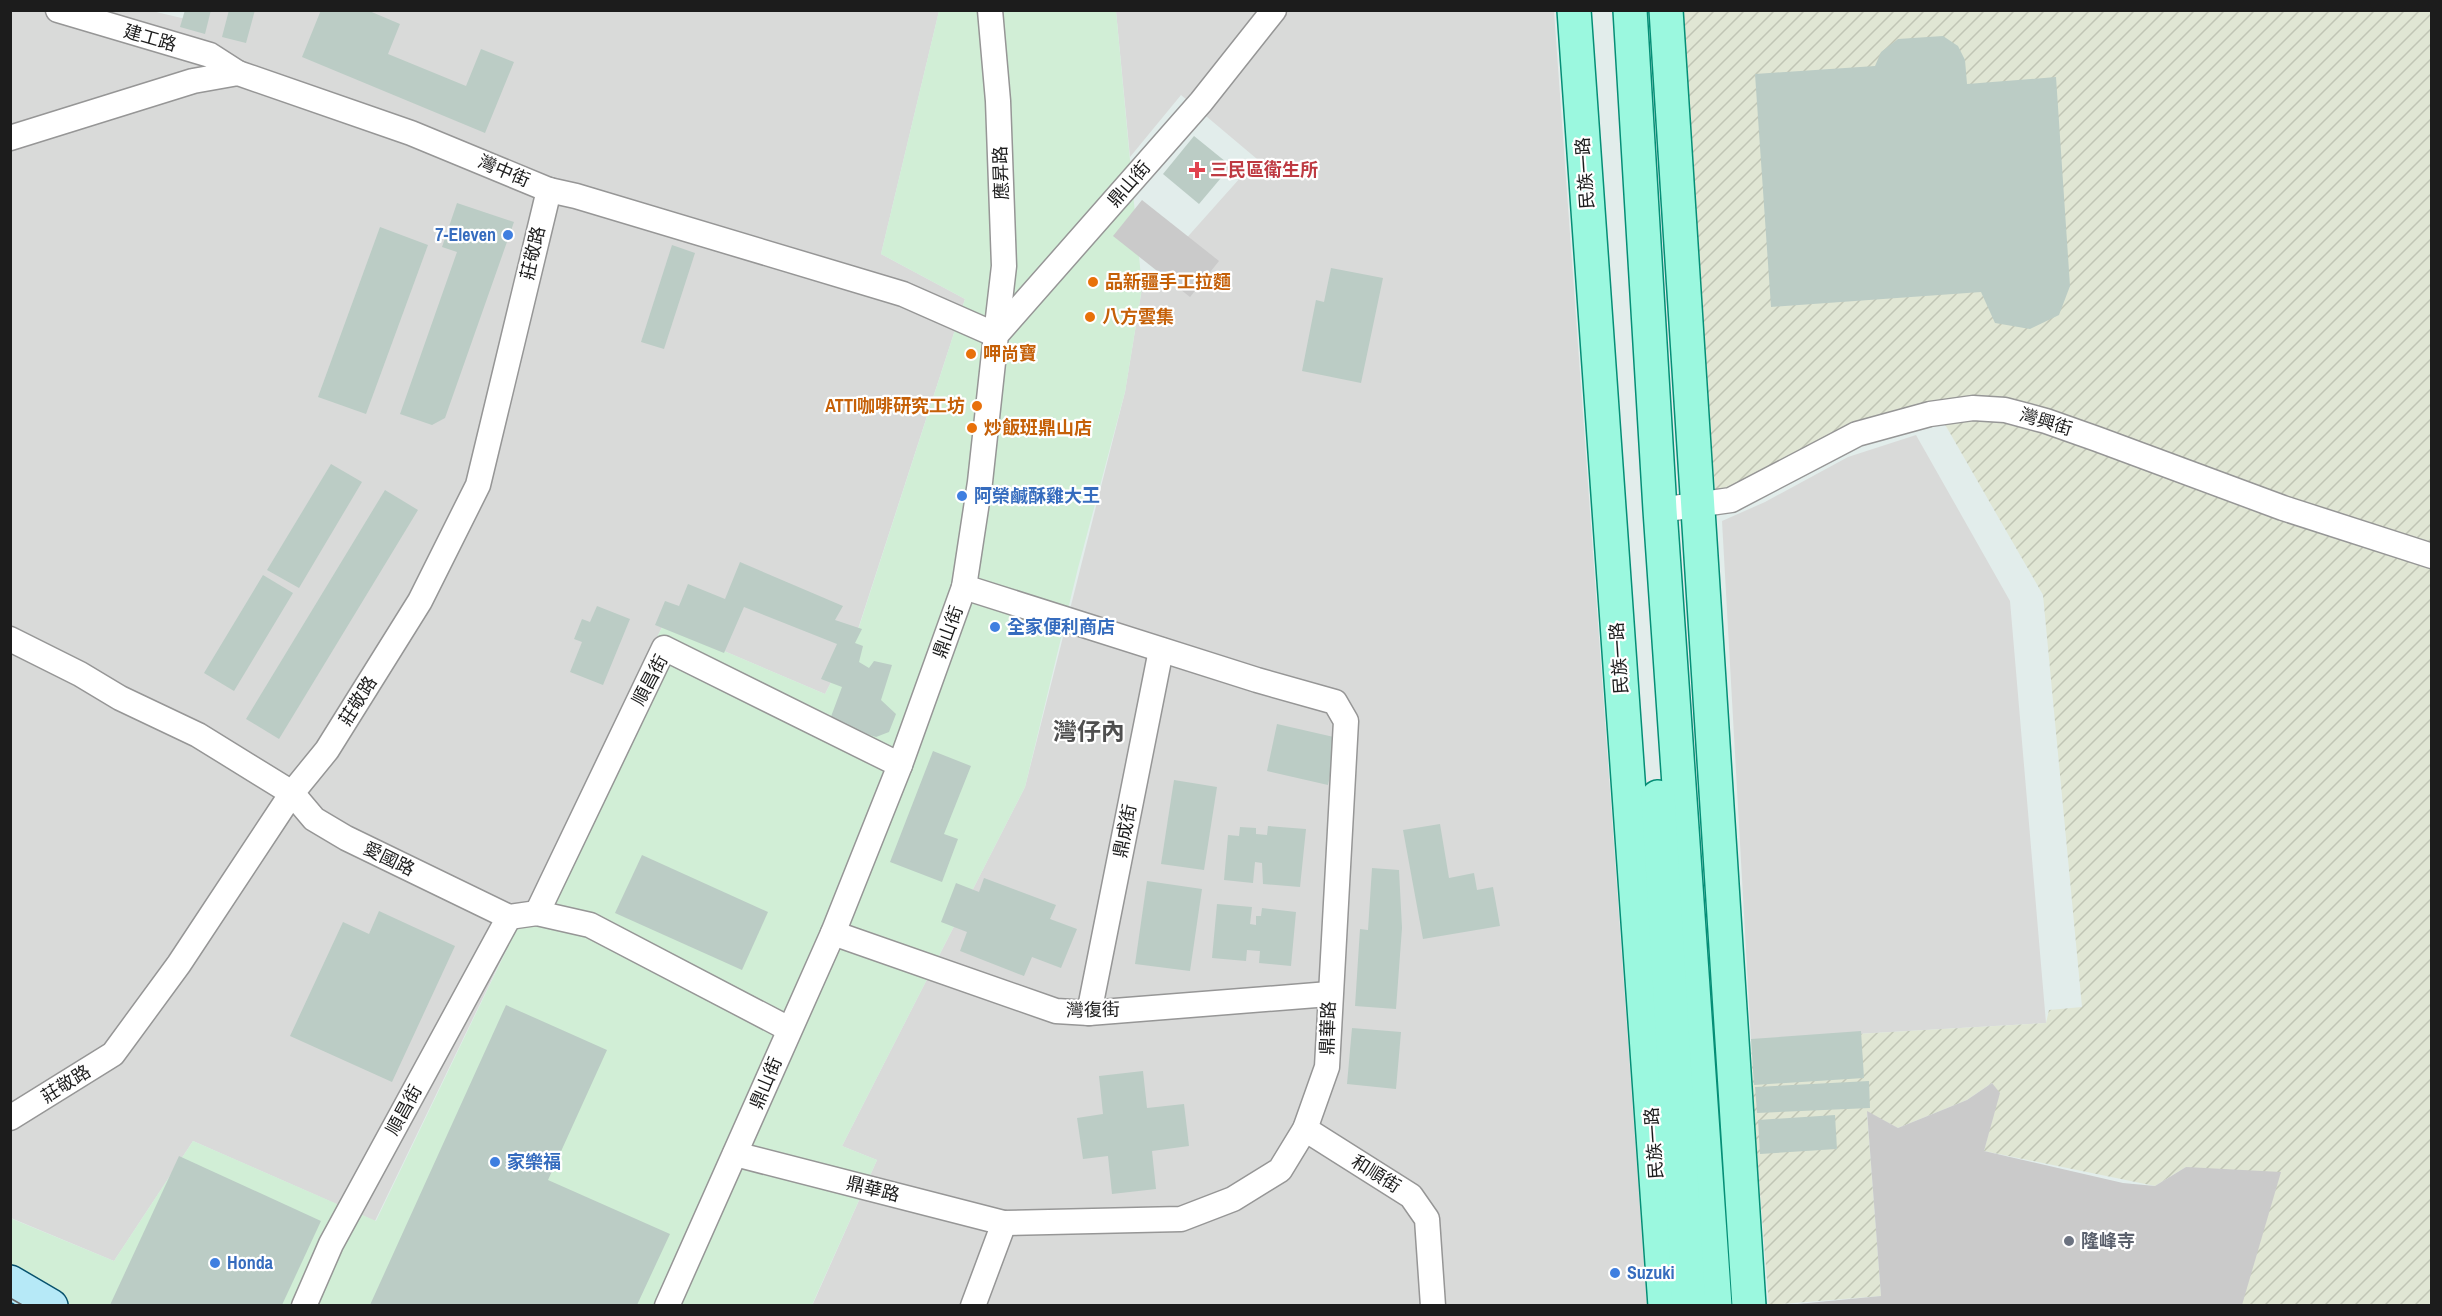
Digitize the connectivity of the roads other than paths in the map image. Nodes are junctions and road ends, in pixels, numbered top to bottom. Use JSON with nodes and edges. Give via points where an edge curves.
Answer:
{"nodes":[{"id":1,"x":58,"y":10,"type":"edge"},
{"id":2,"x":990,"y":10,"type":"edge"},
{"id":3,"x":1274,"y":10,"type":"edge"},
{"id":4,"x":1574,"y":10,"type":"edge"},
{"id":5,"x":1607,"y":10,"type":"edge"},
{"id":6,"x":1630,"y":10,"type":"edge"},
{"id":7,"x":1665,"y":10,"type":"edge"},
{"id":8,"x":238,"y":73,"type":"junction"},
{"id":9,"x":10,"y":138,"type":"edge"},
{"id":10,"x":549,"y":190,"type":"junction"},
{"id":11,"x":996,"y":335,"type":"junction"},
{"id":12,"x":1697,"y":505,"type":"junction"},
{"id":13,"x":1659,"y":510,"type":"junction"},
{"id":14,"x":2432,"y":556,"type":"edge"},
{"id":15,"x":964,"y":587,"type":"junction"},
{"id":16,"x":10,"y":639,"type":"edge"},
{"id":17,"x":1161,"y":650,"type":"junction"},
{"id":18,"x":900,"y":765,"type":"junction"},
{"id":19,"x":292,"y":793,"type":"junction"},
{"id":20,"x":537,"y":913,"type":"junction"},
{"id":21,"x":509,"y":917,"type":"junction"},
{"id":22,"x":833,"y":933,"type":"junction"},
{"id":23,"x":1329,"y":994,"type":"junction"},
{"id":24,"x":1089,"y":1013,"type":"junction"},
{"id":25,"x":789,"y":1029,"type":"junction"},
{"id":26,"x":10,"y":1118,"type":"edge"},
{"id":27,"x":1305,"y":1130,"type":"junction"},
{"id":28,"x":735,"y":1154,"type":"junction"},
{"id":29,"x":1004,"y":1223,"type":"junction"},
{"id":30,"x":10,"y":1282,"type":"edge"},
{"id":31,"x":51,"y":1305,"type":"edge"},
{"id":32,"x":304,"y":1305,"type":"edge"},
{"id":33,"x":667,"y":1305,"type":"edge"},
{"id":34,"x":973,"y":1305,"type":"edge"},
{"id":35,"x":1433,"y":1305,"type":"edge"},
{"id":36,"x":1665,"y":1305,"type":"edge"},
{"id":37,"x":1689,"y":1305,"type":"edge"},
{"id":38,"x":1715,"y":1305,"type":"edge"},
{"id":39,"x":1749,"y":1305,"type":"edge"}],
"edges":[{"from":1,"to":8,"type":"street","name":"建工路","via":[[210,55]]},
{"from":2,"to":11,"type":"street","name":"應昇路","via":[[998,101],[1004,266]]},
{"from":3,"to":11,"type":"street","name":"鼎山街","via":[[1201,102]]},
{"from":4,"to":36,"type":"main road","name":"民族一路"},
{"from":5,"to":37,"type":"main road","name":"民族一路"},
{"from":6,"to":13,"type":"main road"},
{"from":7,"to":12,"type":"main road"},
{"from":8,"to":9,"type":"street","name":"灣中街","via":[[193,81]]},
{"from":8,"to":10,"type":"street","name":"灣中街","via":[[411,133]]},
{"from":10,"to":11,"type":"street","name":"灣中街","via":[[903,294]]},
{"from":10,"to":19,"type":"street","name":"莊敬路","via":[[478,485],[420,601],[327,750]]},
{"from":11,"to":15,"type":"street","name":"鼎山街"},
{"from":12,"to":13,"type":"street","name":"灣興街"},
{"from":12,"to":14,"type":"street","name":"灣興街","via":[[1731,500],[1857,434],[1930,414],[1973,408],[2005,410],[2067,428],[2283,508]]},
{"from":12,"to":39,"type":"main road"},
{"from":13,"to":38,"type":"main road"},
{"from":15,"to":17,"type":"street","name":"鼎華路"},
{"from":15,"to":18,"type":"street","name":"鼎山街"},
{"from":16,"to":19,"type":"street","name":"愛國路","via":[[198,735]]},
{"from":17,"to":23,"type":"street","name":"鼎華路","via":[[1335,702],[1346,721]]},
{"from":17,"to":24,"type":"street","name":"鼎成街"},
{"from":18,"to":20,"type":"street","name":"順昌街","via":[[664,648]]},
{"from":18,"to":22,"type":"street","name":"鼎山街"},
{"from":19,"to":21,"type":"street","name":"愛國路","via":[[314,819],[346,838]]},
{"from":19,"to":26,"type":"street","name":"莊敬路","via":[[179,964],[113,1054]]},
{"from":20,"to":21,"type":"street"},
{"from":20,"to":25,"type":"street","via":[[590,925]]},
{"from":21,"to":32,"type":"street","name":"順昌街","via":[[331,1244]]},
{"from":22,"to":24,"type":"street","name":"灣復街","via":[[1056,1011]]},
{"from":22,"to":25,"type":"street","name":"鼎山街"},
{"from":23,"to":24,"type":"street","name":"灣復街"},
{"from":23,"to":27,"type":"street","name":"鼎華路","via":[[1327,1067]]},
{"from":25,"to":28,"type":"street","name":"鼎山街"},
{"from":27,"to":29,"type":"street","name":"鼎華路","via":[[1280,1170],[1233,1199],[1181,1219]]},
{"from":27,"to":35,"type":"street","name":"和順街","via":[[1411,1196],[1427,1219]]},
{"from":28,"to":29,"type":"street","name":"鼎華路"},
{"from":28,"to":33,"type":"street","name":"鼎山街"},
{"from":29,"to":34,"type":"street"},
{"from":30,"to":31,"type":"street"}]}
